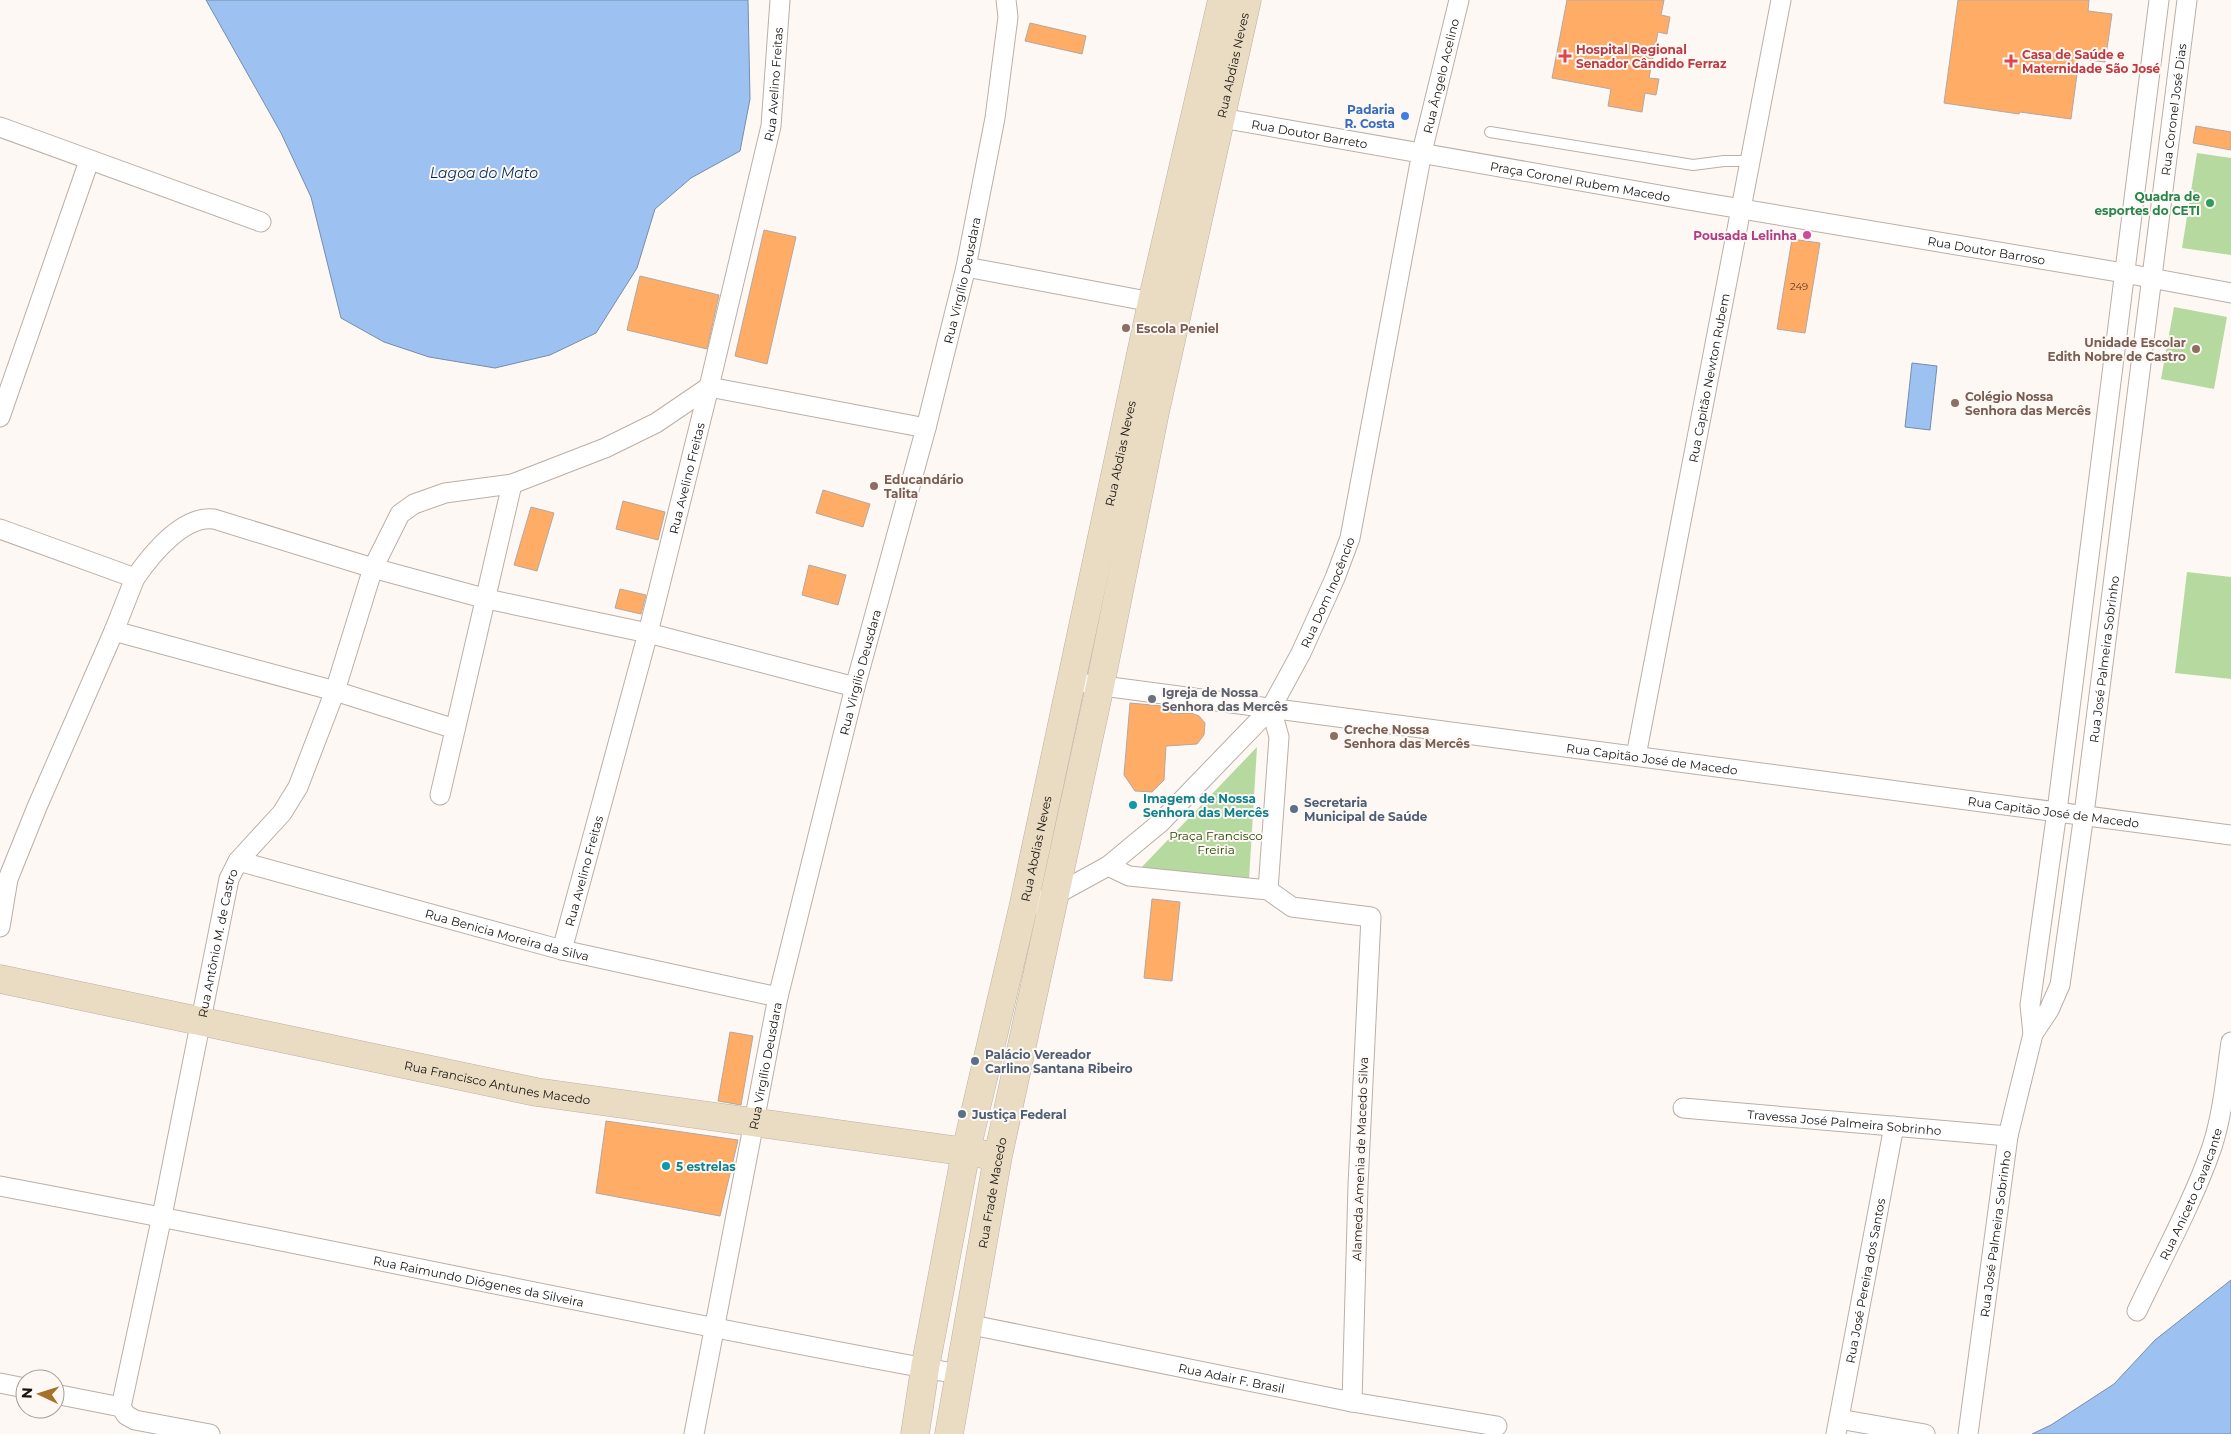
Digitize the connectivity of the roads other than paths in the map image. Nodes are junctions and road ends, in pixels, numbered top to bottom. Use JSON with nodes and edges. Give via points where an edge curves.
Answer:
{"nodes":[{"id":1,"x":780,"y":0,"type":"edge"},
{"id":2,"x":1016,"y":0,"type":"edge"},
{"id":3,"x":1222,"y":0,"type":"edge"},
{"id":4,"x":1247,"y":0,"type":"edge"},
{"id":5,"x":1459,"y":0,"type":"edge"},
{"id":6,"x":1781,"y":0,"type":"edge"},
{"id":7,"x":2159,"y":0,"type":"edge"},
{"id":8,"x":2187,"y":0,"type":"edge"},
{"id":9,"x":1007,"y":9,"type":"edge"},
{"id":10,"x":1228,"y":30,"type":"junction"},
{"id":11,"x":1209,"y":116,"type":"junction"},
{"id":12,"x":0,"y":127,"type":"edge"},
{"id":13,"x":1490,"y":132,"type":"dead end"},
{"id":14,"x":1422,"y":152,"type":"junction"},
{"id":15,"x":89,"y":161,"type":"junction"},
{"id":16,"x":1749,"y":161,"type":"junction"},
{"id":17,"x":1740,"y":209,"type":"junction"},
{"id":18,"x":261,"y":222,"type":"dead end"},
{"id":19,"x":966,"y":267,"type":"junction"},
{"id":20,"x":2152,"y":278,"type":"junction"},
{"id":21,"x":2120,"y":281,"type":"junction"},
{"id":22,"x":2231,"y":293,"type":"edge"},
{"id":23,"x":1152,"y":302,"type":"junction"},
{"id":24,"x":709,"y":387,"type":"junction"},
{"id":25,"x":1143,"y":409,"type":"junction"},
{"id":26,"x":0,"y":417,"type":"edge"},
{"id":27,"x":926,"y":428,"type":"junction"},
{"id":28,"x":512,"y":484,"type":"junction"},
{"id":29,"x":0,"y":529,"type":"edge"},
{"id":30,"x":373,"y":568,"type":"junction"},
{"id":31,"x":135,"y":578,"type":"junction"},
{"id":32,"x":486,"y":599,"type":"junction"},
{"id":33,"x":2083,"y":602,"type":"junction"},
{"id":34,"x":2110,"y":606,"type":"junction"},
{"id":35,"x":114,"y":630,"type":"junction"},
{"id":36,"x":648,"y":632,"type":"junction"},
{"id":37,"x":1072,"y":681,"type":"junction"},
{"id":38,"x":1100,"y":686,"type":"junction"},
{"id":39,"x":855,"y":687,"type":"junction"},
{"id":40,"x":335,"y":691,"type":"junction"},
{"id":41,"x":1271,"y":708,"type":"junction"},
{"id":42,"x":455,"y":729,"type":"junction"},
{"id":43,"x":1636,"y":756,"type":"junction"},
{"id":44,"x":440,"y":795,"type":"dead end"},
{"id":45,"x":2055,"y":802,"type":"junction"},
{"id":46,"x":2084,"y":814,"type":"junction"},
{"id":47,"x":2231,"y":835,"type":"edge"},
{"id":48,"x":238,"y":861,"type":"junction"},
{"id":49,"x":1108,"y":866,"type":"junction"},
{"id":50,"x":1268,"y":890,"type":"junction"},
{"id":51,"x":1055,"y":895,"type":"junction"},
{"id":52,"x":1023,"y":908,"type":"junction"},
{"id":53,"x":0,"y":927,"type":"edge"},
{"id":54,"x":562,"y":950,"type":"junction"},
{"id":55,"x":0,"y":979,"type":"edge"},
{"id":56,"x":778,"y":996,"type":"junction"},
{"id":57,"x":202,"y":1022,"type":"junction"},
{"id":58,"x":2033,"y":1034,"type":"junction"},
{"id":59,"x":2231,"y":1042,"type":"edge"},
{"id":60,"x":1683,"y":1108,"type":"dead end"},
{"id":61,"x":753,"y":1122,"type":"junction"},
{"id":62,"x":1894,"y":1126,"type":"junction"},
{"id":63,"x":2008,"y":1136,"type":"junction"},
{"id":64,"x":966,"y":1151,"type":"junction"},
{"id":65,"x":998,"y":1156,"type":"junction"},
{"id":66,"x":0,"y":1186,"type":"edge"},
{"id":67,"x":162,"y":1216,"type":"junction"},
{"id":68,"x":2137,"y":1310,"type":"dead end"},
{"id":69,"x":967,"y":1324,"type":"junction"},
{"id":70,"x":712,"y":1329,"type":"junction"},
{"id":71,"x":925,"y":1368,"type":"junction"},
{"id":72,"x":958,"y":1374,"type":"junction"},
{"id":73,"x":0,"y":1384,"type":"edge"},
{"id":74,"x":15,"y":1386,"type":"edge"},
{"id":75,"x":65,"y":1396,"type":"edge"},
{"id":76,"x":1352,"y":1402,"type":"junction"},
{"id":77,"x":121,"y":1407,"type":"junction"},
{"id":78,"x":1497,"y":1426,"type":"dead end"},
{"id":79,"x":1838,"y":1427,"type":"edge"},
{"id":80,"x":148,"y":1428,"type":"edge"},
{"id":81,"x":210,"y":1434,"type":"edge"},
{"id":82,"x":694,"y":1434,"type":"edge"},
{"id":83,"x":915,"y":1434,"type":"edge"},
{"id":84,"x":948,"y":1434,"type":"edge"},
{"id":85,"x":1925,"y":1434,"type":"edge"},
{"id":86,"x":1968,"y":1434,"type":"edge"}],
"edges":[{"from":1,"to":24,"type":"street","name":"Rua Avelino Freitas","via":[[771,126]]},
{"from":2,"to":9,"type":"street","name":"Rua Virgílio Deusdara"},
{"from":3,"to":10,"type":"main road","name":"Rua Abdias Neves"},
{"from":4,"to":10,"type":"main road","name":"Rua Abdias Neves"},
{"from":5,"to":14,"type":"street","name":"Rua Ângelo Acelino"},
{"from":6,"to":16,"type":"street","name":"Rua Capitão Newton Rubem"},
{"from":7,"to":21,"type":"street"},
{"from":8,"to":20,"type":"street","name":"Rua Coronel José Dias"},
{"from":9,"to":19,"type":"street","name":"Rua Virgílio Deusdara","via":[[995,118]]},
{"from":10,"to":11,"type":"main road","name":"Rua Abdias Neves"},
{"from":11,"to":14,"type":"street","name":"Rua Doutor Barreto"},
{"from":11,"to":23,"type":"main road","name":"Rua Abdias Neves"},
{"from":11,"to":25,"type":"main road","name":"Rua Abdias Neves"},
{"from":12,"to":15,"type":"street"},
{"from":13,"to":16,"type":"lane","via":[[1693,165]]},
{"from":14,"to":17,"type":"street","name":"Praça Coronel Rubem Macedo"},
{"from":14,"to":41,"type":"street","name":"Rua Dom Inocêncio","via":[[1350,538],[1301,653]]},
{"from":15,"to":18,"type":"street"},
{"from":15,"to":26,"type":"street"},
{"from":16,"to":17,"type":"street","name":"Rua Capitão Newton Rubem"},
{"from":17,"to":21,"type":"street","name":"Rua Doutor Barroso"},
{"from":17,"to":43,"type":"street","name":"Rua Capitão Newton Rubem"},
{"from":19,"to":23,"type":"street"},
{"from":19,"to":27,"type":"street","name":"Rua Virgílio Deusdara"},
{"from":20,"to":21,"type":"street","name":"Rua Doutor Barroso"},
{"from":20,"to":22,"type":"street","name":"Rua Doutor Barroso"},
{"from":20,"to":34,"type":"street","name":"Rua José Palmeira Sobrinho"},
{"from":21,"to":33,"type":"street","name":"Rua José Palmeira Sobrinho"},
{"from":21,"to":45,"type":"street"},
{"from":23,"to":25,"type":"main road","name":"Rua Abdias Neves"},
{"from":24,"to":27,"type":"street"},
{"from":24,"to":28,"type":"street","via":[[656,424],[605,448]]},
{"from":24,"to":36,"type":"street","name":"Rua Avelino Freitas"},
{"from":25,"to":37,"type":"main road","name":"Rua Abdias Neves"},
{"from":25,"to":38,"type":"main road","name":"Rua Abdias Neves"},
{"from":27,"to":39,"type":"street","name":"Rua Virgílio Deusdara"},
{"from":28,"to":30,"type":"street","name":"Rua Antônio M. de Castro","via":[[445,493],[414,504],[400,514]]},
{"from":28,"to":32,"type":"street"},
{"from":29,"to":31,"type":"street"},
{"from":30,"to":31,"type":"street","via":[[208,518],[192,522],[180,531],[148,560]]},
{"from":30,"to":32,"type":"street"},
{"from":30,"to":40,"type":"street","name":"Rua Antônio M. de Castro"},
{"from":31,"to":35,"type":"street"},
{"from":32,"to":36,"type":"street"},
{"from":32,"to":42,"type":"street"},
{"from":33,"to":34,"type":"street"},
{"from":33,"to":45,"type":"street","name":"Rua José Palmeira Sobrinho"},
{"from":34,"to":46,"type":"street","name":"Rua José Palmeira Sobrinho"},
{"from":35,"to":40,"type":"street"},
{"from":35,"to":53,"type":"street","via":[[8,879]]},
{"from":36,"to":39,"type":"street"},
{"from":36,"to":54,"type":"street","name":"Rua Avelino Freitas"},
{"from":37,"to":38,"type":"street","name":"Rua Capitão José de Macedo"},
{"from":37,"to":52,"type":"main road","name":"Rua Abdias Neves"},
{"from":38,"to":41,"type":"street","name":"Rua Capitão José de Macedo"},
{"from":38,"to":51,"type":"main road","name":"Rua Abdias Neves"},
{"from":39,"to":56,"type":"street","name":"Rua Virgílio Deusdara"},
{"from":40,"to":42,"type":"street"},
{"from":40,"to":48,"type":"street","name":"Rua Antônio M. de Castro","via":[[298,787],[282,813]]},
{"from":41,"to":43,"type":"street","name":"Rua Capitão José de Macedo"},
{"from":41,"to":49,"type":"street","name":"Rua Dom Inocêncio","via":[[1160,823]]},
{"from":41,"to":50,"type":"street","via":[[1279,737]]},
{"from":42,"to":44,"type":"street"},
{"from":43,"to":45,"type":"street","name":"Rua Capitão José de Macedo"},
{"from":45,"to":46,"type":"street","name":"Rua Capitão José de Macedo"},
{"from":45,"to":58,"type":"street","name":"Rua José Palmeira Sobrinho","via":[[2030,1005]]},
{"from":46,"to":47,"type":"street","name":"Rua Capitão José de Macedo"},
{"from":46,"to":58,"type":"street","name":"Rua José Palmeira Sobrinho","via":[[2060,985]]},
{"from":48,"to":54,"type":"street","name":"Rua Benicia Moreira da Silva"},
{"from":48,"to":57,"type":"street","name":"Rua Antônio M. de Castro","via":[[229,879]]},
{"from":49,"to":50,"type":"street","via":[[1129,876]]},
{"from":49,"to":51,"type":"street","name":"Rua Dom Inocêncio"},
{"from":50,"to":76,"type":"street","name":"Alameda Amenia de Macedo Silva","via":[[1292,907],[1370,917]]},
{"from":51,"to":52,"type":"street","name":"Rua Dom Inocêncio"},
{"from":51,"to":65,"type":"main road","name":"Rua Frade Macedo"},
{"from":52,"to":64,"type":"main road"},
{"from":54,"to":56,"type":"street","name":"Rua Benicia Moreira da Silva"},
{"from":55,"to":57,"type":"main road","name":"Rua Francisco Antunes Macedo"},
{"from":56,"to":61,"type":"street","name":"Rua Virgílio Deusdara"},
{"from":57,"to":61,"type":"main road","name":"Rua Francisco Antunes Macedo","via":[[536,1092]]},
{"from":57,"to":67,"type":"street","name":"Rua Antônio M. de Castro"},
{"from":58,"to":63,"type":"street","name":"Rua José Palmeira Sobrinho"},
{"from":59,"to":68,"type":"street","name":"Rua Aniceto Cavalcante","via":[[2212,1146],[2202,1174]]},
{"from":60,"to":62,"type":"street","name":"Travessa José Palmeira Sobrinho"},
{"from":61,"to":64,"type":"main road","name":"Rua Francisco Antunes Macedo"},
{"from":61,"to":70,"type":"street","name":"Rua Virgílio Deusdara"},
{"from":62,"to":63,"type":"street","name":"Travessa José Palmeira Sobrinho"},
{"from":62,"to":79,"type":"street","name":"Rua José Pereira dos Santos"},
{"from":63,"to":86,"type":"street","name":"Rua José Palmeira Sobrinho"},
{"from":64,"to":65,"type":"main road","name":"Rua Francisco Antunes Macedo"},
{"from":64,"to":71,"type":"main road"},
{"from":65,"to":69,"type":"main road","name":"Rua Frade Macedo"},
{"from":66,"to":67,"type":"street","name":"Rua Raimundo Diógenes da Silveira"},
{"from":67,"to":70,"type":"street","name":"Rua Raimundo Diógenes da Silveira"},
{"from":67,"to":77,"type":"street","name":"Rua Antônio M. de Castro"},
{"from":69,"to":72,"type":"main road","name":"Rua Frade Macedo"},
{"from":69,"to":76,"type":"street","name":"Rua Adair F. Brasil"},
{"from":70,"to":71,"type":"street","name":"Rua Raimundo Diógenes da Silveira"},
{"from":70,"to":82,"type":"street","name":"Rua Virgílio Deusdara"},
{"from":71,"to":72,"type":"street","name":"Rua Raimundo Diógenes da Silveira"},
{"from":71,"to":83,"type":"main road"},
{"from":72,"to":84,"type":"main road","name":"Rua Frade Macedo"},
{"from":73,"to":74,"type":"street"},
{"from":75,"to":77,"type":"street"},
{"from":76,"to":78,"type":"street","name":"Rua Adair F. Brasil"},
{"from":77,"to":80,"type":"street","via":[[126,1416]]},
{"from":79,"to":85,"type":"street"},
{"from":80,"to":81,"type":"street"}]}
